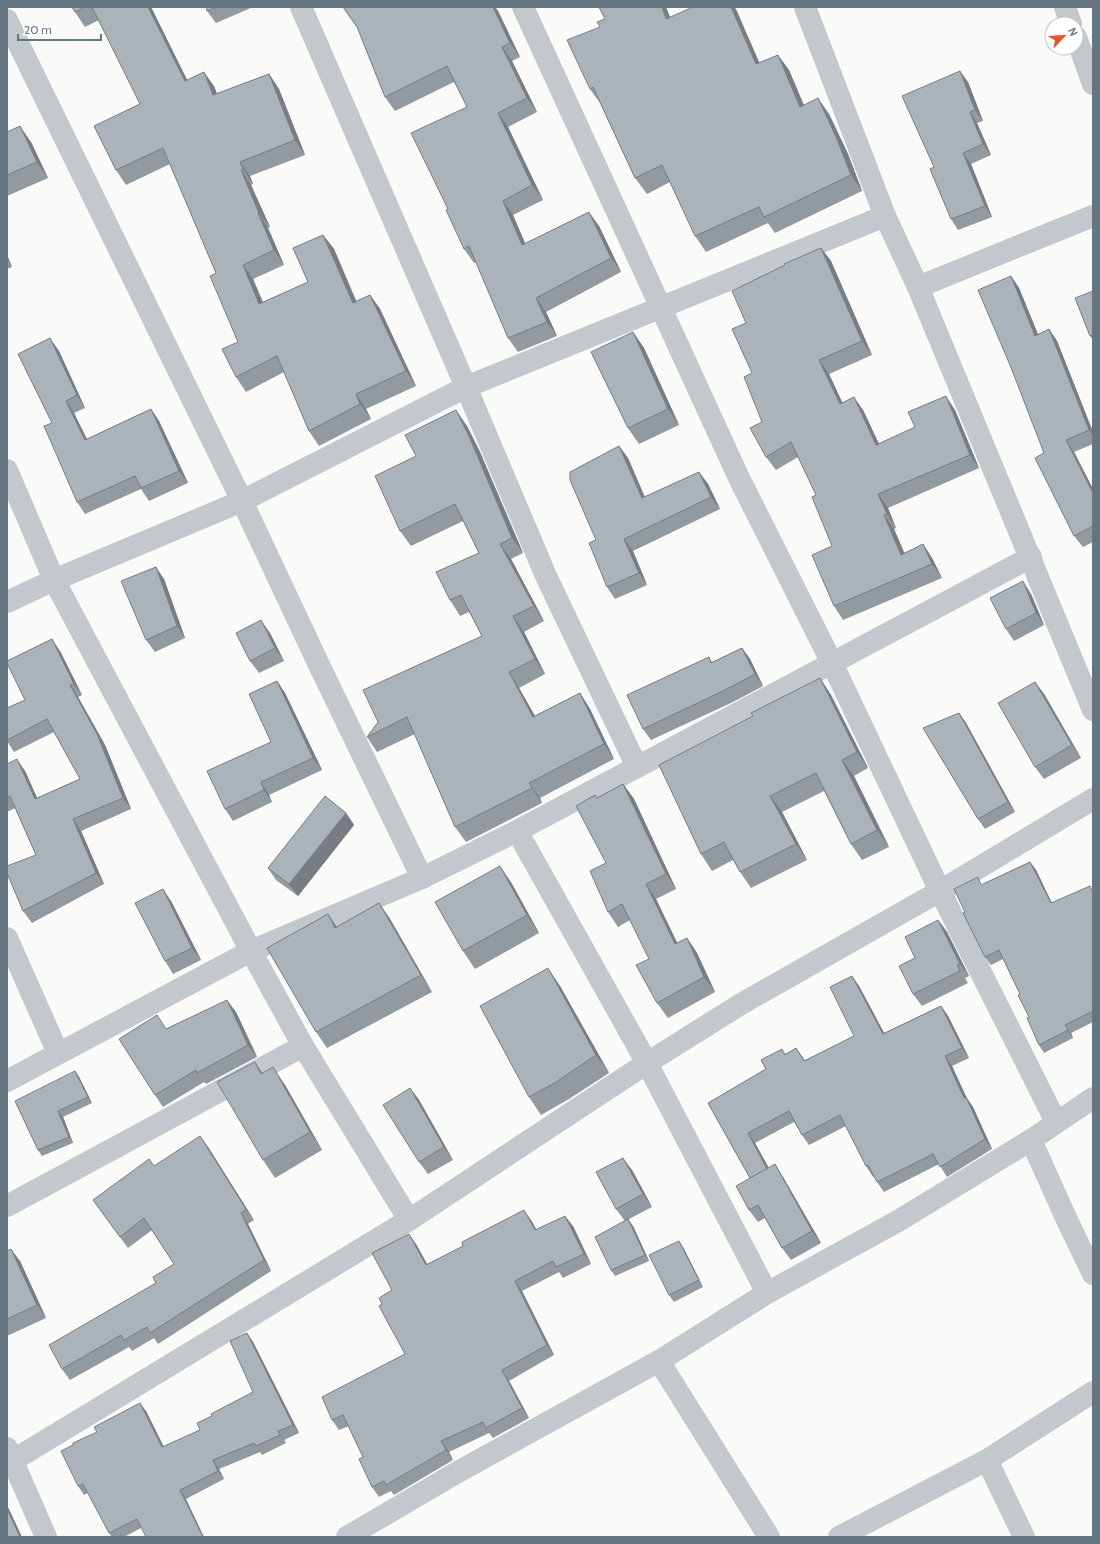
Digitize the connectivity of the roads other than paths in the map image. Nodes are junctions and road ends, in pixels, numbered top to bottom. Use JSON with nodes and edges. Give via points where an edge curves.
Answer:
{"nodes":[{"id":1,"x":301,"y":7,"type":"edge"},
{"id":2,"x":523,"y":7,"type":"edge"},
{"id":3,"x":805,"y":7,"type":"edge"},
{"id":4,"x":7,"y":20,"type":"edge"},
{"id":5,"x":1083,"y":56,"type":"edge"},
{"id":6,"x":1093,"y":84,"type":"edge"},
{"id":7,"x":885,"y":216,"type":"junction"},
{"id":8,"x":1093,"y":216,"type":"edge"},
{"id":9,"x":918,"y":287,"type":"junction"},
{"id":10,"x":661,"y":308,"type":"junction"},
{"id":11,"x":466,"y":387,"type":"junction"},
{"id":12,"x":7,"y":470,"type":"edge"},
{"id":13,"x":242,"y":501,"type":"junction"},
{"id":14,"x":1031,"y":558,"type":"junction"},
{"id":15,"x":54,"y":580,"type":"junction"},
{"id":16,"x":7,"y":602,"type":"edge"},
{"id":17,"x":832,"y":663,"type":"junction"},
{"id":18,"x":1093,"y":710,"type":"edge"},
{"id":19,"x":637,"y":767,"type":"junction"},
{"id":20,"x":1093,"y":799,"type":"edge"},
{"id":21,"x":518,"y":831,"type":"junction"},
{"id":22,"x":422,"y":878,"type":"junction"},
{"id":23,"x":940,"y":891,"type":"junction"},
{"id":24,"x":7,"y":938,"type":"edge"},
{"id":25,"x":251,"y":951,"type":"junction"},
{"id":26,"x":304,"y":1046,"type":"junction"},
{"id":27,"x":58,"y":1053,"type":"junction"},
{"id":28,"x":647,"y":1063,"type":"junction"},
{"id":29,"x":7,"y":1081,"type":"edge"},
{"id":30,"x":1093,"y":1098,"type":"edge"},
{"id":31,"x":1056,"y":1122,"type":"junction"},
{"id":32,"x":1031,"y":1140,"type":"junction"},
{"id":33,"x":7,"y":1206,"type":"edge"},
{"id":34,"x":409,"y":1220,"type":"junction"},
{"id":35,"x":1093,"y":1274,"type":"edge"},
{"id":36,"x":767,"y":1293,"type":"junction"},
{"id":37,"x":659,"y":1360,"type":"junction"},
{"id":38,"x":1093,"y":1392,"type":"edge"},
{"id":39,"x":9,"y":1458,"type":"edge"},
{"id":40,"x":987,"y":1460,"type":"junction"},
{"id":41,"x":46,"y":1537,"type":"edge"},
{"id":42,"x":347,"y":1537,"type":"edge"},
{"id":43,"x":769,"y":1537,"type":"edge"},
{"id":44,"x":839,"y":1537,"type":"edge"},
{"id":45,"x":1024,"y":1537,"type":"edge"}],
"edges":[{"from":1,"to":11,"type":"street"},
{"from":2,"to":10,"type":"street"},
{"from":3,"to":7,"type":"street"},
{"from":4,"to":13,"type":"street"},
{"from":5,"to":6,"type":"street"},
{"from":7,"to":9,"type":"street"},
{"from":7,"to":10,"type":"street"},
{"from":8,"to":9,"type":"street"},
{"from":9,"to":14,"type":"street"},
{"from":10,"to":11,"type":"street"},
{"from":10,"to":17,"type":"street","via":[[739,478]]},
{"from":11,"to":13,"type":"street"},
{"from":11,"to":19,"type":"street","via":[[546,576]]},
{"from":12,"to":15,"type":"street"},
{"from":13,"to":15,"type":"street"},
{"from":13,"to":22,"type":"street"},
{"from":14,"to":17,"type":"street"},
{"from":14,"to":18,"type":"street"},
{"from":15,"to":16,"type":"street"},
{"from":15,"to":25,"type":"street"},
{"from":17,"to":19,"type":"street"},
{"from":17,"to":23,"type":"street"},
{"from":19,"to":21,"type":"street"},
{"from":20,"to":23,"type":"street"},
{"from":21,"to":22,"type":"street"},
{"from":21,"to":28,"type":"street"},
{"from":22,"to":25,"type":"street"},
{"from":23,"to":28,"type":"street","via":[[741,1004]]},
{"from":23,"to":31,"type":"street"},
{"from":24,"to":27,"type":"street"},
{"from":25,"to":26,"type":"street"},
{"from":25,"to":27,"type":"street"},
{"from":26,"to":33,"type":"street"},
{"from":26,"to":34,"type":"street"},
{"from":27,"to":29,"type":"street"},
{"from":28,"to":34,"type":"street"},
{"from":28,"to":36,"type":"street"},
{"from":30,"to":31,"type":"street"},
{"from":31,"to":32,"type":"street"},
{"from":32,"to":35,"type":"street"},
{"from":32,"to":36,"type":"street","via":[[898,1221]]},
{"from":34,"to":39,"type":"street"},
{"from":36,"to":37,"type":"street"},
{"from":37,"to":42,"type":"street"},
{"from":37,"to":43,"type":"street"},
{"from":38,"to":40,"type":"street"},
{"from":39,"to":41,"type":"street"},
{"from":40,"to":44,"type":"street"},
{"from":40,"to":45,"type":"street"}]}
